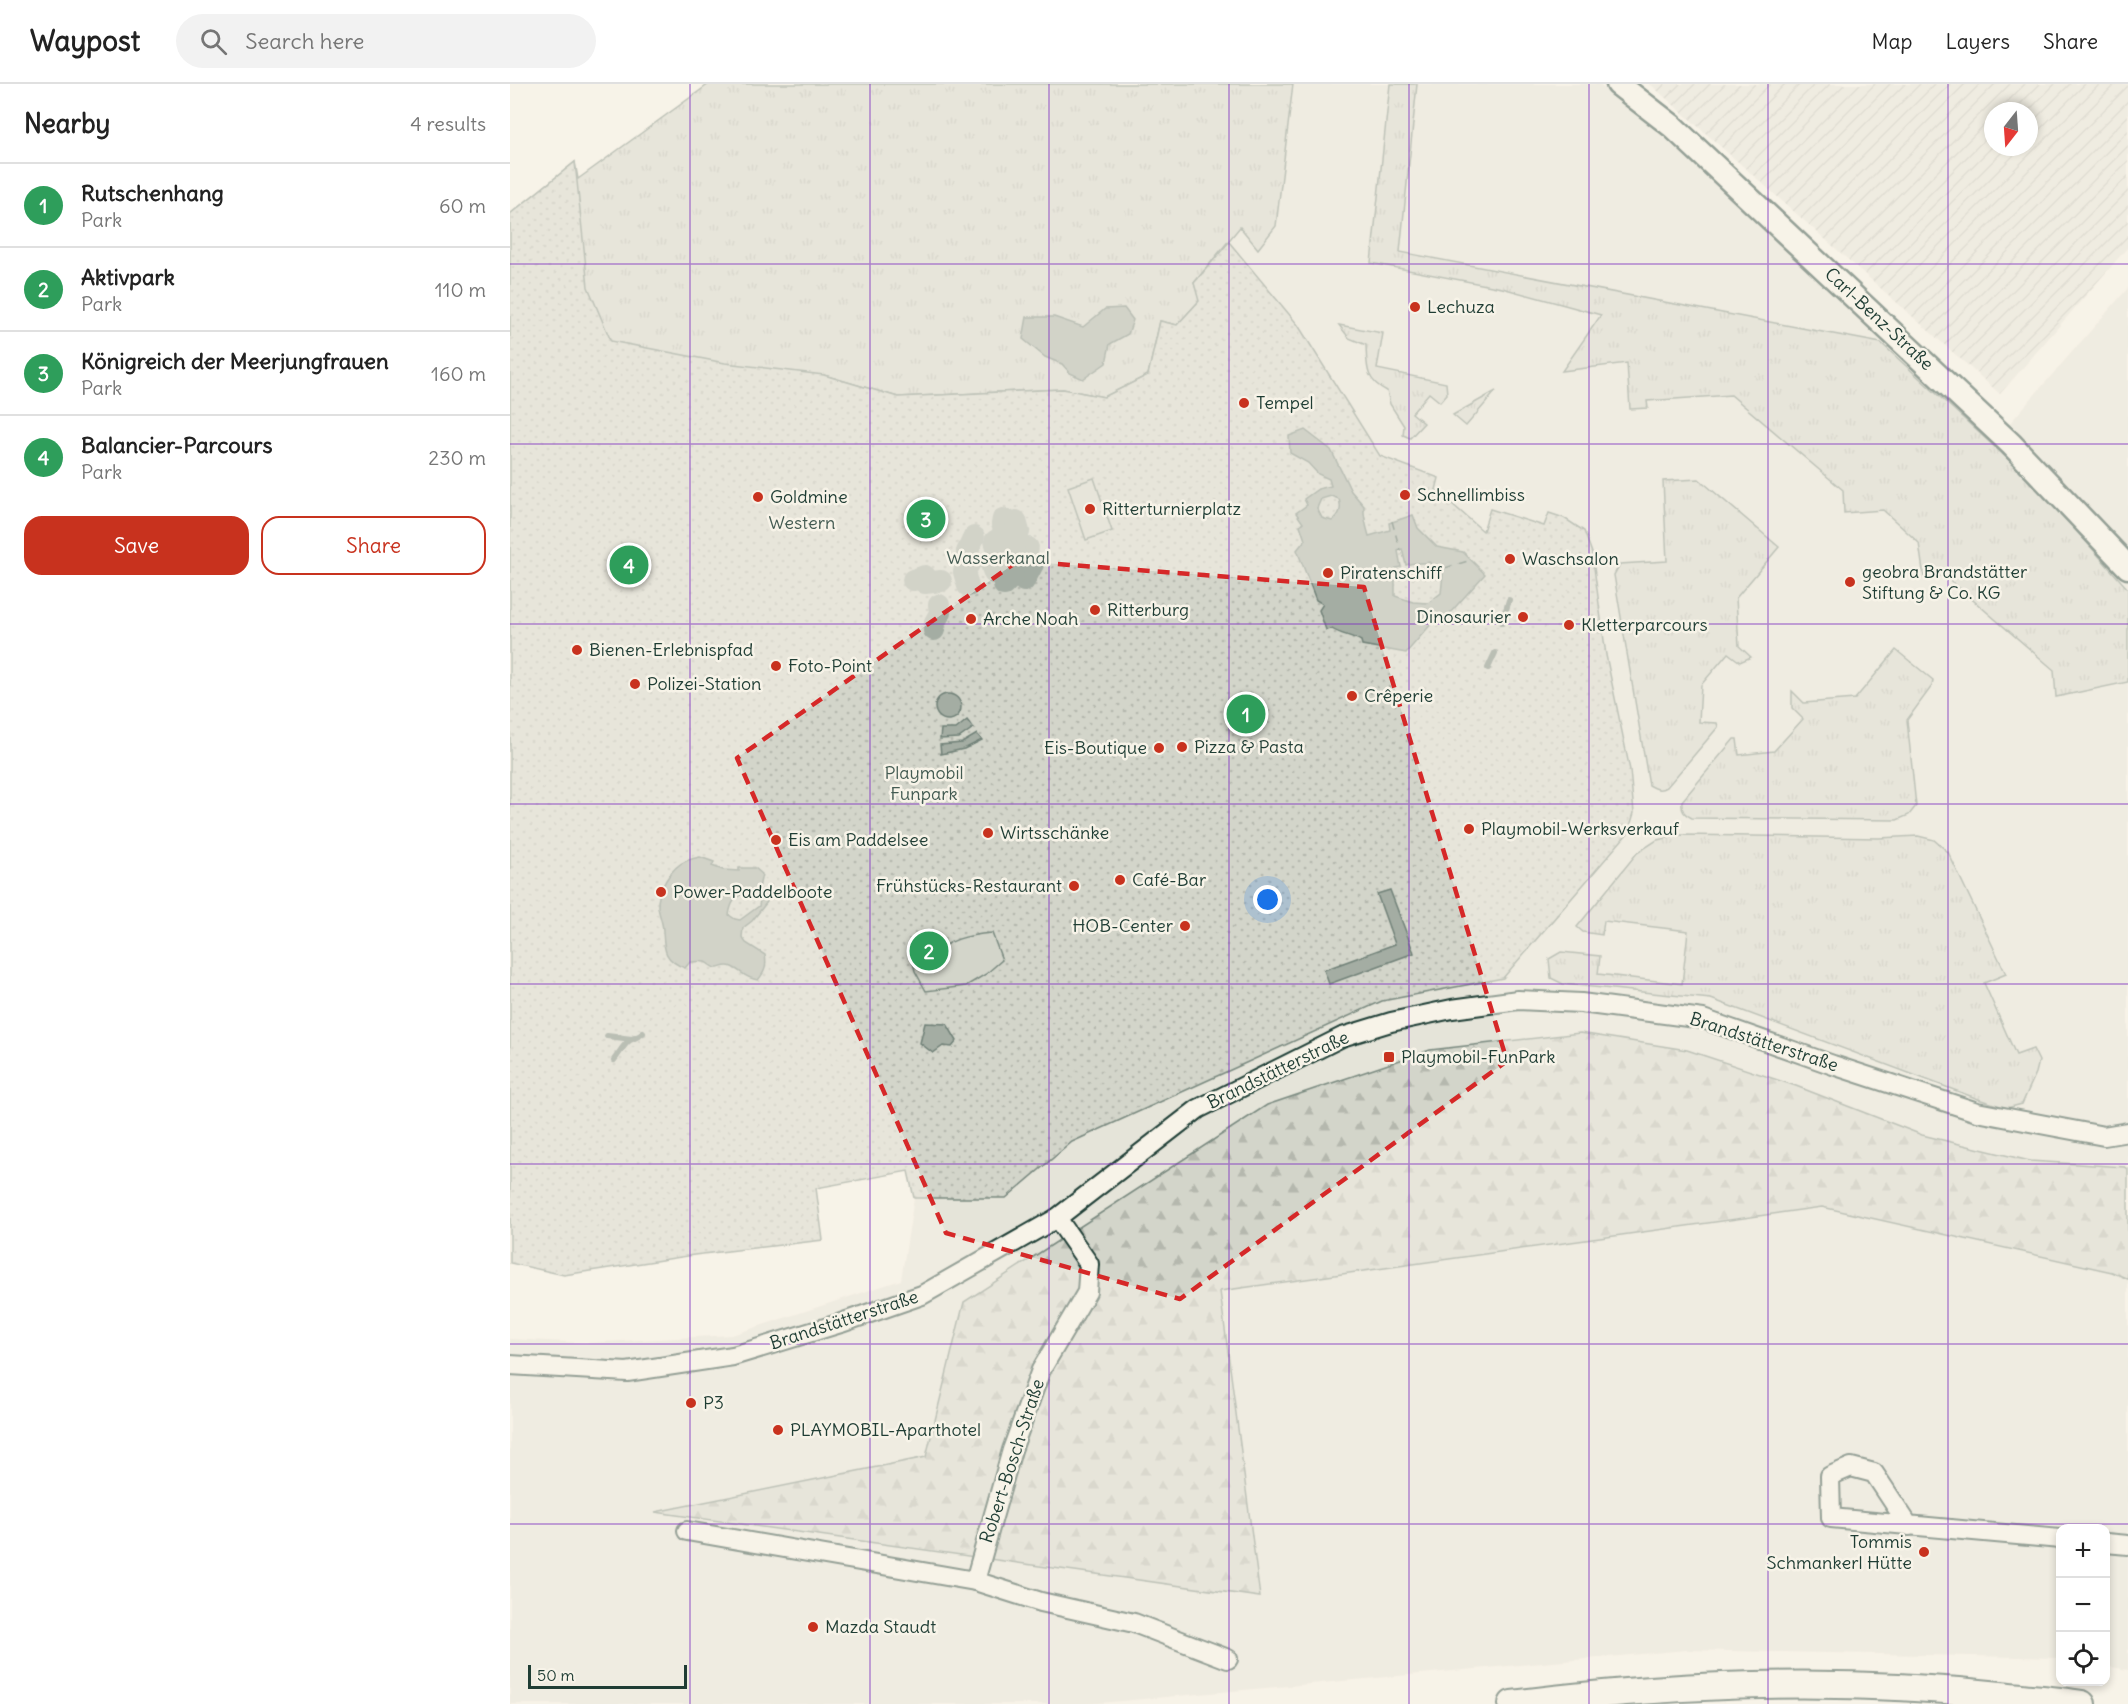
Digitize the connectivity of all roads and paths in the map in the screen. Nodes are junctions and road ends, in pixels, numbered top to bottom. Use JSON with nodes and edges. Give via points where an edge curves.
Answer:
{"nodes":[{"id":1,"x":1618,"y":84,"type":"edge"},
{"id":2,"x":2128,"y":567,"type":"edge"},
{"id":3,"x":2128,"y":1132,"type":"edge"},
{"id":4,"x":1057,"y":1218,"type":"junction"},
{"id":5,"x":510,"y":1365,"type":"edge"},
{"id":6,"x":1909,"y":1526,"type":"junction"},
{"id":7,"x":687,"y":1531,"type":"dead end"},
{"id":8,"x":2056,"y":1539,"type":"edge"},
{"id":9,"x":2110,"y":1543,"type":"edge"},
{"id":10,"x":2128,"y":1545,"type":"edge"},
{"id":11,"x":975,"y":1581,"type":"junction"},
{"id":12,"x":1228,"y":1659,"type":"dead end"},
{"id":13,"x":1512,"y":1704,"type":"edge"},
{"id":14,"x":2082,"y":1704,"type":"edge"}],
"edges":[{"from":1,"to":2,"type":"street","name":"Carl-Benz-Straße","via":[[1672,126],[1963,398]]},
{"from":3,"to":4,"type":"street","name":"Brandstätterstraße","via":[[2104,1136],[1977,1112],[1703,1018],[1518,1000],[1442,1011],[1342,1037],[1198,1109]]},
{"from":4,"to":5,"type":"street","name":"Brandstätterstraße","via":[[922,1295],[733,1356],[627,1372]]},
{"from":4,"to":11,"type":"street","name":"Robert-Bosch-Straße","via":[[1089,1264],[1087,1292],[1041,1370],[1012,1450]]},
{"from":6,"to":6,"type":"street","via":[[1831,1518],[1830,1476],[1851,1467],[1874,1473]]},
{"from":6,"to":8,"type":"street"},
{"from":7,"to":11,"type":"street"},
{"from":9,"to":10,"type":"street"},
{"from":11,"to":12,"type":"street","via":[[1041,1602],[1134,1623]]},
{"from":13,"to":14,"type":"main road","via":[[1686,1687],[1813,1684],[1940,1688]]}]}
